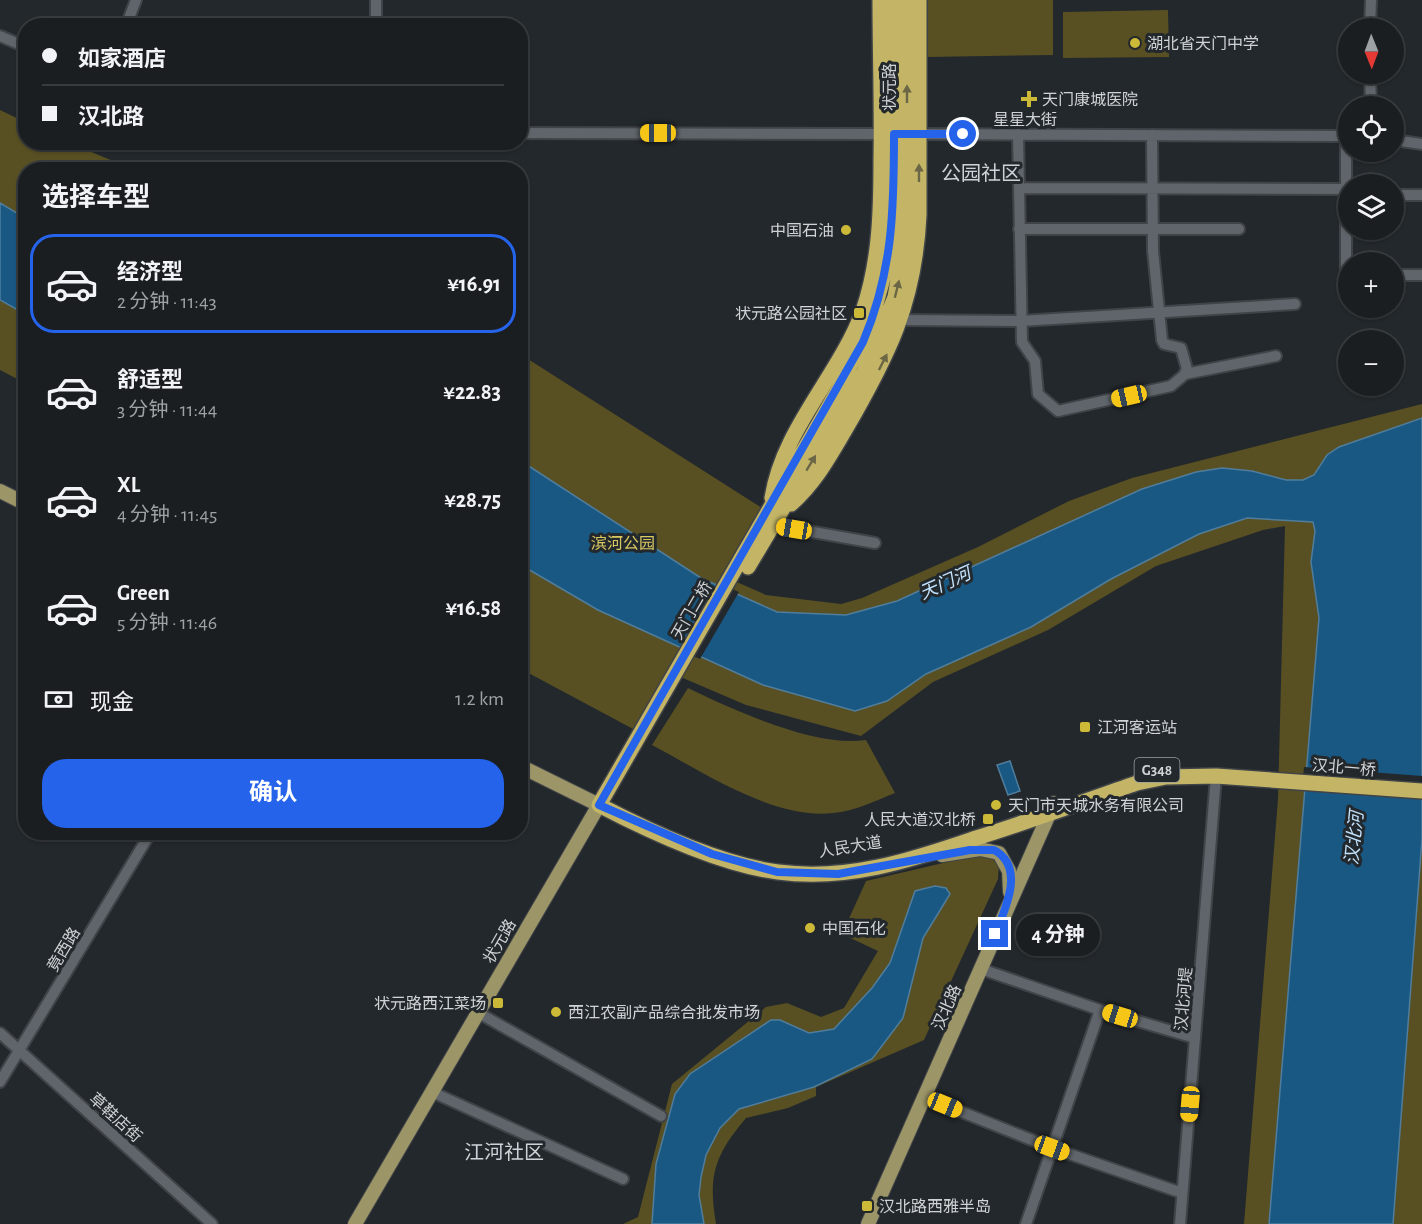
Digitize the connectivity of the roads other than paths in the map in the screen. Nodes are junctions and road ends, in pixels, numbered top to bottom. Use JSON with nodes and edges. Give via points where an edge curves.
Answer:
{"nodes":[{"id":1,"x":136,"y":0,"type":"edge"},
{"id":2,"x":376,"y":0,"type":"edge"},
{"id":3,"x":880,"y":0,"type":"edge"},
{"id":4,"x":895,"y":0,"type":"edge"},
{"id":5,"x":907,"y":0,"type":"edge"},
{"id":6,"x":919,"y":0,"type":"edge"},
{"id":7,"x":1371,"y":0,"type":"edge"},
{"id":8,"x":129,"y":18,"type":"edge"},
{"id":9,"x":376,"y":18,"type":"edge"},
{"id":10,"x":1370,"y":18,"type":"edge"},
{"id":11,"x":0,"y":36,"type":"edge"},
{"id":12,"x":18,"y":44,"type":"edge"},
{"id":13,"x":528,"y":133,"type":"edge"},
{"id":14,"x":901,"y":134,"type":"junction"},
{"id":15,"x":1018,"y":134,"type":"junction"},
{"id":16,"x":1152,"y":135,"type":"junction"},
{"id":17,"x":1338,"y":136,"type":"edge"},
{"id":18,"x":1404,"y":141,"type":"edge"},
{"id":19,"x":1422,"y":144,"type":"edge"},
{"id":20,"x":1019,"y":188,"type":"junction"},
{"id":21,"x":1152,"y":188,"type":"junction"},
{"id":22,"x":894,"y":192,"type":"junction"},
{"id":23,"x":1338,"y":193,"type":"edge"},
{"id":24,"x":1404,"y":195,"type":"edge"},
{"id":25,"x":1422,"y":195,"type":"edge"},
{"id":26,"x":881,"y":201,"type":"junction"},
{"id":27,"x":1019,"y":229,"type":"junction"},
{"id":28,"x":1153,"y":229,"type":"junction"},
{"id":29,"x":1239,"y":229,"type":"dead end"},
{"id":30,"x":904,"y":243,"type":"junction"},
{"id":31,"x":883,"y":257,"type":"junction"},
{"id":32,"x":914,"y":264,"type":"junction"},
{"id":33,"x":1422,"y":274,"type":"edge"},
{"id":34,"x":1404,"y":275,"type":"edge"},
{"id":35,"x":1295,"y":304,"type":"dead end"},
{"id":36,"x":1159,"y":312,"type":"junction"},
{"id":37,"x":901,"y":320,"type":"junction"},
{"id":38,"x":1021,"y":321,"type":"junction"},
{"id":39,"x":1276,"y":356,"type":"dead end"},
{"id":40,"x":1185,"y":374,"type":"junction"},
{"id":41,"x":0,"y":491,"type":"edge"},
{"id":42,"x":0,"y":497,"type":"edge"},
{"id":43,"x":18,"y":500,"type":"edge"},
{"id":44,"x":18,"y":507,"type":"edge"},
{"id":45,"x":775,"y":516,"type":"junction"},
{"id":46,"x":875,"y":543,"type":"dead end"},
{"id":47,"x":744,"y":565,"type":"joint"},
{"id":48,"x":678,"y":677,"type":"joint"},
{"id":49,"x":528,"y":764,"type":"edge"},
{"id":50,"x":528,"y":770,"type":"edge"},
{"id":51,"x":1264,"y":774,"type":"junction"},
{"id":52,"x":1216,"y":776,"type":"junction"},
{"id":53,"x":1422,"y":781,"type":"edge"},
{"id":54,"x":1422,"y":791,"type":"edge"},
{"id":55,"x":604,"y":804,"type":"junction"},
{"id":56,"x":1052,"y":808,"type":"junction"},
{"id":57,"x":147,"y":840,"type":"edge"},
{"id":58,"x":902,"y":863,"type":"junction"},
{"id":59,"x":1010,"y":900,"type":"junction"},
{"id":60,"x":981,"y":969,"type":"junction"},
{"id":61,"x":1100,"y":1010,"type":"junction"},
{"id":62,"x":484,"y":1016,"type":"junction"},
{"id":63,"x":0,"y":1033,"type":"edge"},
{"id":64,"x":1195,"y":1038,"type":"junction"},
{"id":65,"x":19,"y":1049,"type":"junction"},
{"id":66,"x":0,"y":1082,"type":"edge"},
{"id":67,"x":435,"y":1093,"type":"junction"},
{"id":68,"x":924,"y":1097,"type":"junction"},
{"id":69,"x":661,"y":1116,"type":"dead end"},
{"id":70,"x":1052,"y":1148,"type":"junction"},
{"id":71,"x":623,"y":1179,"type":"dead end"},
{"id":72,"x":1182,"y":1192,"type":"junction"},
{"id":73,"x":212,"y":1224,"type":"edge"},
{"id":74,"x":355,"y":1224,"type":"edge"},
{"id":75,"x":362,"y":1224,"type":"edge"},
{"id":76,"x":868,"y":1224,"type":"edge"},
{"id":77,"x":1026,"y":1224,"type":"edge"},
{"id":78,"x":1180,"y":1224,"type":"edge"}],
"edges":[{"from":1,"to":8,"type":"street"},
{"from":2,"to":9,"type":"street"},
{"from":3,"to":14,"type":"highway"},
{"from":4,"to":14,"type":"highway","name":"状元路"},
{"from":14,"to":5,"type":"highway","name":"状元路","one_way":true},
{"from":6,"to":14,"type":"highway"},
{"from":7,"to":10,"type":"street"},
{"from":11,"to":12,"type":"street"},
{"from":13,"to":14,"type":"street","name":"星星大街"},
{"from":14,"to":15,"type":"street","name":"星星大街"},
{"from":14,"to":22,"type":"highway","name":"状元路"},
{"from":14,"to":26,"type":"highway"},
{"from":14,"to":30,"type":"highway","name":"状元路"},
{"from":32,"to":14,"type":"highway","one_way":true,"via":[[919,215]]},
{"from":15,"to":16,"type":"street","name":"星星大街"},
{"from":15,"to":20,"type":"street"},
{"from":16,"to":17,"type":"street","name":"星星大街"},
{"from":16,"to":21,"type":"street"},
{"from":18,"to":19,"type":"street"},
{"from":20,"to":21,"type":"street"},
{"from":20,"to":27,"type":"street"},
{"from":21,"to":23,"type":"street"},
{"from":21,"to":28,"type":"street"},
{"from":22,"to":26,"type":"highway"},
{"from":22,"to":31,"type":"highway","name":"状元路"},
{"from":24,"to":25,"type":"street"},
{"from":26,"to":31,"type":"highway"},
{"from":27,"to":28,"type":"street"},
{"from":27,"to":38,"type":"street"},
{"from":28,"to":29,"type":"street"},
{"from":28,"to":36,"type":"street"},
{"from":30,"to":32,"type":"highway"},
{"from":45,"to":30,"type":"highway","name":"状元路","one_way":true,"via":[[855,390],[880,338],[895,297]]},
{"from":31,"to":45,"type":"highway","name":"状元路","via":[[879,300],[860,350]]},
{"from":32,"to":37,"type":"highway"},
{"from":33,"to":34,"type":"street"},
{"from":35,"to":36,"type":"street"},
{"from":36,"to":38,"type":"street"},
{"from":36,"to":40,"type":"street","via":[[1162,340],[1181,348]]},
{"from":37,"to":38,"type":"street"},
{"from":45,"to":37,"type":"highway","one_way":true,"via":[[818,475],[877,373]]},
{"from":38,"to":40,"type":"street","via":[[1023,346],[1035,361],[1038,394],[1058,411],[1172,386]]},
{"from":39,"to":40,"type":"street"},
{"from":41,"to":43,"type":"main road"},
{"from":42,"to":44,"type":"main road"},
{"from":45,"to":46,"type":"street"},
{"from":45,"to":47,"type":"highway","name":"状元路"},
{"from":47,"to":48,"type":"highway","name":"天门二桥"},
{"from":48,"to":55,"type":"highway","name":"状元路"},
{"from":49,"to":55,"type":"main road","name":"人民大道"},
{"from":50,"to":55,"type":"main road","name":"人民大道"},
{"from":51,"to":52,"type":"highway","name":"人民大道","number":"G348"},
{"from":51,"to":53,"type":"highway","name":"汉北一桥","number":"G348"},
{"from":51,"to":54,"type":"highway","name":"汉北一桥","number":"G348"},
{"from":51,"to":56,"type":"highway","name":"人民大道","number":"G348","via":[[1161,769],[1106,784]]},
{"from":52,"to":56,"type":"highway","name":"人民大道","number":"G348","via":[[1151,780]]},
{"from":52,"to":64,"type":"street","name":"汉北河堤"},
{"from":55,"to":56,"type":"highway","name":"人民大道","number":"G348","via":[[737,858],[774,868],[816,870],[885,860]]},
{"from":55,"to":58,"type":"highway","name":"人民大道","number":"G348","via":[[712,854],[767,870],[838,874]]},
{"from":55,"to":62,"type":"main road","name":"状元路"},
{"from":55,"to":67,"type":"main road","name":"状元路"},
{"from":56,"to":58,"type":"highway","name":"人民大道","number":"G348"},
{"from":56,"to":59,"type":"main road","name":"汉北路"},
{"from":57,"to":65,"type":"street","name":"竟西路"},
{"from":58,"to":59,"type":"main road","via":[[970,850],[994,850],[1003,857],[1009,871]]},
{"from":59,"to":60,"type":"main road","name":"汉北路"},
{"from":60,"to":61,"type":"street"},
{"from":60,"to":68,"type":"main road","name":"汉北路"},
{"from":61,"to":64,"type":"street"},
{"from":61,"to":70,"type":"street"},
{"from":62,"to":67,"type":"main road","name":"状元路"},
{"from":62,"to":69,"type":"street"},
{"from":63,"to":65,"type":"street","name":"草鞋店街"},
{"from":64,"to":72,"type":"street","name":"汉北河堤"},
{"from":65,"to":66,"type":"street","name":"竟西路"},
{"from":65,"to":73,"type":"street","name":"草鞋店街"},
{"from":67,"to":71,"type":"street"},
{"from":67,"to":74,"type":"main road","name":"状元路"},
{"from":67,"to":75,"type":"main road","name":"状元路"},
{"from":68,"to":70,"type":"street"},
{"from":68,"to":76,"type":"main road","name":"汉北路"},
{"from":70,"to":72,"type":"street"},
{"from":70,"to":77,"type":"street"},
{"from":72,"to":78,"type":"street","name":"汉北河堤"}]}
